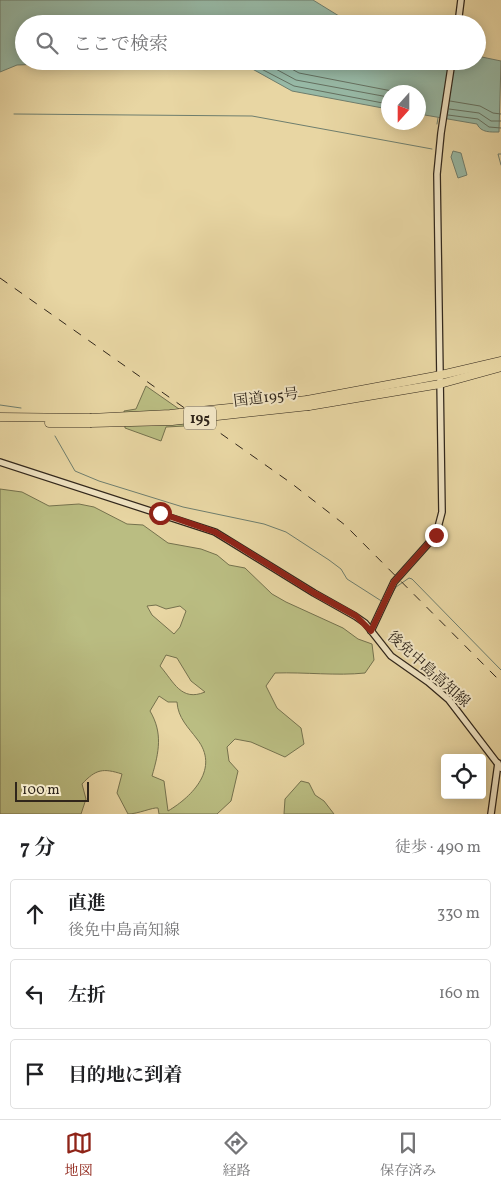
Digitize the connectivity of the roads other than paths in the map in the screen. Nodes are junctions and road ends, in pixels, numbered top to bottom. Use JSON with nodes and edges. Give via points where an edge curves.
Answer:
{"nodes":[{"id":1,"x":461,"y":0,"type":"edge"},
{"id":2,"x":459,"y":15,"type":"edge"},
{"id":3,"x":451,"y":70,"type":"edge"},
{"id":4,"x":501,"y":361,"type":"edge"},
{"id":5,"x":501,"y":367,"type":"edge"},
{"id":6,"x":441,"y":375,"type":"junction"},
{"id":7,"x":440,"y":384,"type":"junction"},
{"id":8,"x":308,"y":403,"type":"junction"},
{"id":9,"x":0,"y":417,"type":"edge"},
{"id":10,"x":90,"y":420,"type":"junction"},
{"id":11,"x":0,"y":422,"type":"edge"},
{"id":12,"x":0,"y":462,"type":"edge"},
{"id":13,"x":371,"y":631,"type":"junction"},
{"id":14,"x":500,"y":766,"type":"edge"},
{"id":15,"x":491,"y":814,"type":"edge"}],
"edges":[{"from":1,"to":2,"type":"main road"},
{"from":3,"to":6,"type":"main road","via":[[437,174]]},
{"from":4,"to":6,"type":"highway","name":"国道195号","number":"195"},
{"from":5,"to":7,"type":"highway","name":"国道195号","number":"195"},
{"from":6,"to":7,"type":"main road"},
{"from":6,"to":8,"type":"highway","name":"国道195号","number":"195"},
{"from":7,"to":8,"type":"highway","name":"国道195号","number":"195"},
{"from":7,"to":13,"type":"main road","via":[[442,499],[439,527],[430,542],[394,582]]},
{"from":8,"to":10,"type":"highway","name":"国道195号","number":"195","bridge":true},
{"from":9,"to":10,"type":"highway","name":"国道195号","number":"195"},
{"from":10,"to":11,"type":"highway","name":"国道195号","number":"195"},
{"from":12,"to":13,"type":"main road","name":"後免中島高知線","via":[[215,532],[356,616]]},
{"from":13,"to":14,"type":"main road","name":"後免中島高知線","via":[[391,656],[449,700]]},
{"from":14,"to":15,"type":"main road"}]}
